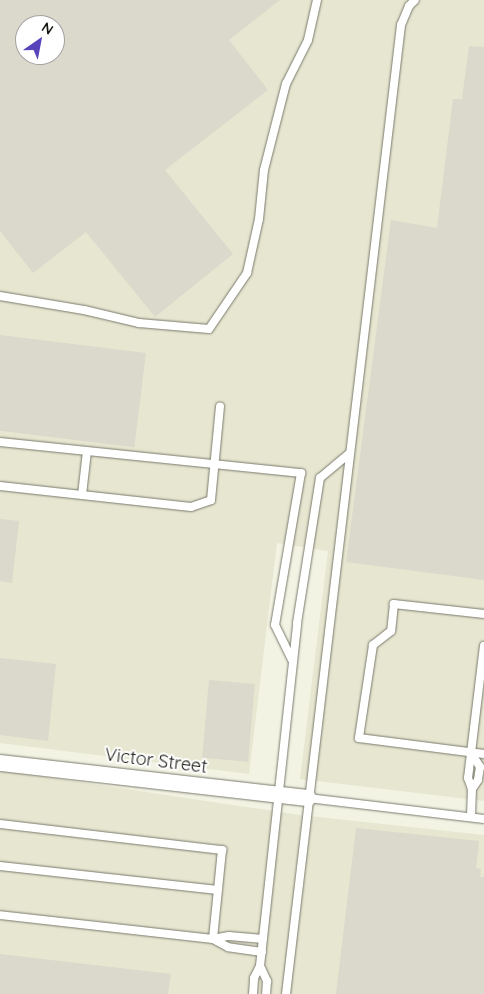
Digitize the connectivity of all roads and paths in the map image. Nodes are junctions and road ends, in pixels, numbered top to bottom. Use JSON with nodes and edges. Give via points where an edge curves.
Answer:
{"nodes":[{"id":1,"x":317,"y":0,"type":"edge"},
{"id":2,"x":415,"y":0,"type":"edge"},
{"id":3,"x":0,"y":296,"type":"edge"},
{"id":4,"x":220,"y":406,"type":"dead end"},
{"id":5,"x":0,"y":442,"type":"edge"},
{"id":6,"x":87,"y":451,"type":"junction"},
{"id":7,"x":350,"y":454,"type":"junction"},
{"id":8,"x":215,"y":465,"type":"junction"},
{"id":9,"x":0,"y":486,"type":"edge"},
{"id":10,"x":82,"y":495,"type":"junction"},
{"id":11,"x":484,"y":614,"type":"edge"},
{"id":12,"x":484,"y":646,"type":"edge"},
{"id":13,"x":293,"y":661,"type":"junction"},
{"id":14,"x":471,"y":752,"type":"junction"},
{"id":15,"x":484,"y":754,"type":"edge"},
{"id":16,"x":0,"y":763,"type":"edge"},
{"id":17,"x":472,"y":789,"type":"junction"},
{"id":18,"x":278,"y":795,"type":"junction"},
{"id":19,"x":308,"y":798,"type":"junction"},
{"id":20,"x":471,"y":817,"type":"junction"},
{"id":21,"x":484,"y":818,"type":"edge"},
{"id":22,"x":0,"y":824,"type":"edge"},
{"id":23,"x":0,"y":866,"type":"edge"},
{"id":24,"x":218,"y":890,"type":"junction"},
{"id":25,"x":0,"y":914,"type":"edge"},
{"id":26,"x":213,"y":939,"type":"junction"},
{"id":27,"x":263,"y":939,"type":"junction"},
{"id":28,"x":262,"y":952,"type":"junction"},
{"id":29,"x":260,"y":966,"type":"junction"},
{"id":30,"x":253,"y":994,"type":"edge"},
{"id":31,"x":266,"y":994,"type":"edge"},
{"id":32,"x":286,"y":994,"type":"edge"}],
"edges":[{"from":1,"to":3,"type":"lane","via":[[308,40],[286,84],[264,170],[259,219],[247,272],[209,328],[139,324],[84,310]]},
{"from":2,"to":7,"type":"lane","via":[[401,25]]},
{"from":4,"to":8,"type":"lane"},
{"from":5,"to":6,"type":"lane"},
{"from":6,"to":8,"type":"lane"},
{"from":6,"to":10,"type":"lane"},
{"from":7,"to":13,"type":"lane","via":[[320,478],[296,623]]},
{"from":7,"to":19,"type":"lane"},
{"from":8,"to":10,"type":"lane","via":[[211,500],[191,507]]},
{"from":8,"to":13,"type":"lane","via":[[301,473],[275,625]]},
{"from":9,"to":10,"type":"lane"},
{"from":11,"to":14,"type":"lane","via":[[394,604],[391,631],[373,645],[359,738]]},
{"from":12,"to":14,"type":"lane"},
{"from":13,"to":18,"type":"lane"},
{"from":14,"to":15,"type":"lane"},
{"from":14,"to":17,"type":"lane","via":[[468,778]]},
{"from":14,"to":17,"type":"lane","via":[[480,767],[478,780]]},
{"from":16,"to":18,"type":"street","name":"Victor Street"},
{"from":17,"to":20,"type":"lane"},
{"from":18,"to":19,"type":"street","name":"Victor Street"},
{"from":18,"to":27,"type":"lane"},
{"from":19,"to":20,"type":"lane"},
{"from":19,"to":32,"type":"lane"},
{"from":20,"to":21,"type":"lane"},
{"from":22,"to":24,"type":"lane","via":[[222,850]]},
{"from":23,"to":24,"type":"lane"},
{"from":24,"to":26,"type":"lane"},
{"from":25,"to":26,"type":"lane"},
{"from":26,"to":27,"type":"lane","via":[[229,936]]},
{"from":26,"to":28,"type":"lane","via":[[228,947]]},
{"from":27,"to":28,"type":"lane"},
{"from":28,"to":29,"type":"lane"},
{"from":29,"to":30,"type":"lane","via":[[254,978]]},
{"from":29,"to":31,"type":"lane","via":[[267,981]]}]}
